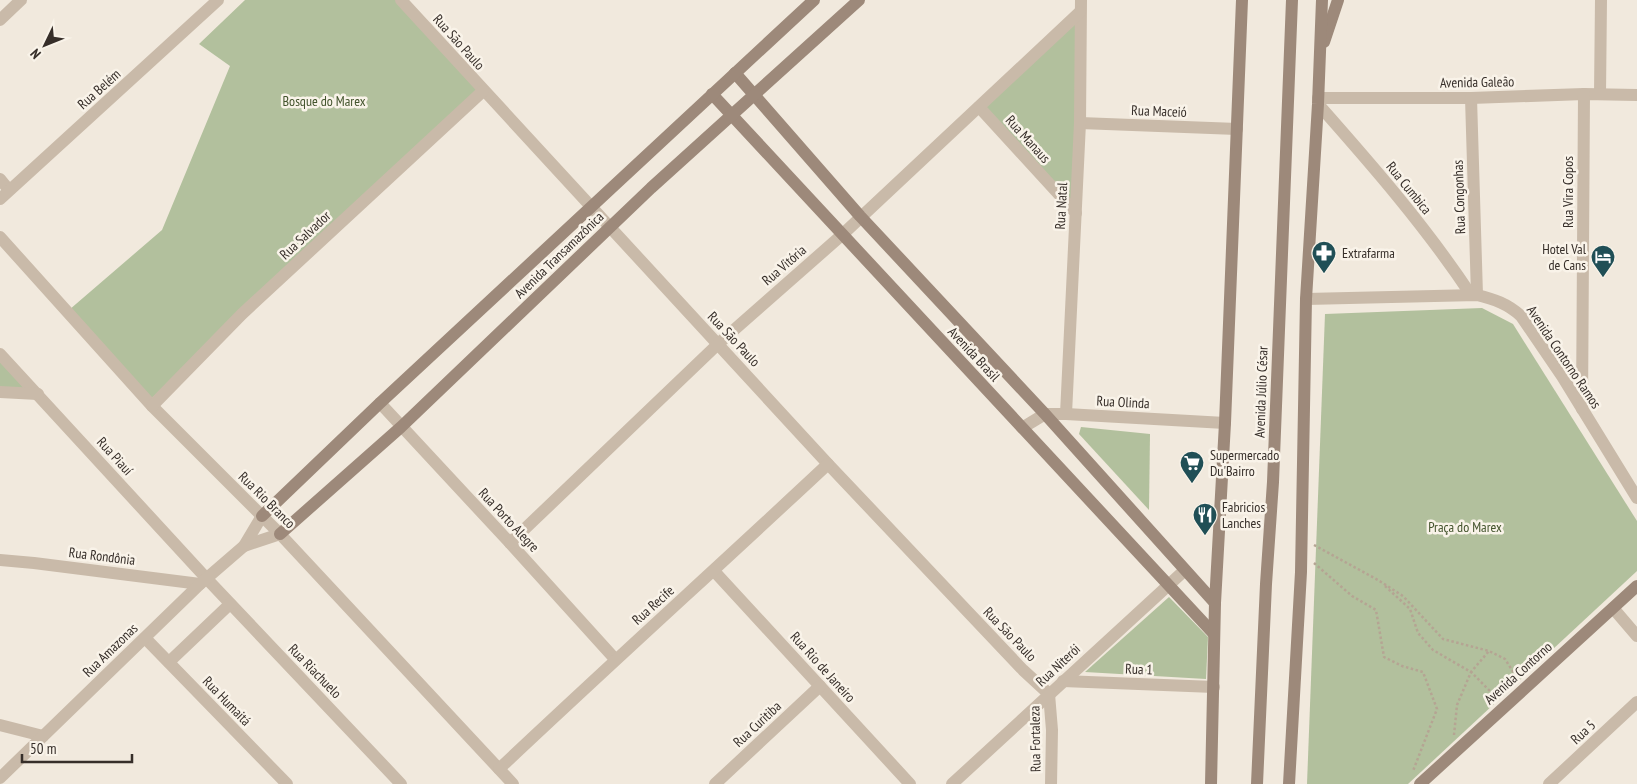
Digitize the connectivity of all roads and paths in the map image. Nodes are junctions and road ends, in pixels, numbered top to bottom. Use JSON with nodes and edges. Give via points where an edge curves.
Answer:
{"nodes":[{"id":1,"x":21,"y":0,"type":"edge"},
{"id":2,"x":218,"y":0,"type":"edge"},
{"id":3,"x":401,"y":0,"type":"edge"},
{"id":4,"x":814,"y":0,"type":"edge"},
{"id":5,"x":859,"y":0,"type":"edge"},
{"id":6,"x":1249,"y":0,"type":"edge"},
{"id":7,"x":1292,"y":0,"type":"edge"},
{"id":8,"x":1322,"y":0,"type":"edge"},
{"id":9,"x":1338,"y":0,"type":"edge"},
{"id":10,"x":1601,"y":0,"type":"edge"},
{"id":11,"x":1241,"y":5,"type":"edge"},
{"id":12,"x":1081,"y":6,"type":"edge"},
{"id":13,"x":0,"y":20,"type":"edge"},
{"id":14,"x":1319,"y":58,"type":"junction"},
{"id":15,"x":735,"y":73,"type":"junction"},
{"id":16,"x":484,"y":91,"type":"junction"},
{"id":17,"x":712,"y":94,"type":"junction"},
{"id":18,"x":754,"y":94,"type":"junction"},
{"id":19,"x":1584,"y":94,"type":"junction"},
{"id":20,"x":1600,"y":94,"type":"junction"},
{"id":21,"x":1637,"y":95,"type":"edge"},
{"id":22,"x":1471,"y":98,"type":"junction"},
{"id":23,"x":1318,"y":101,"type":"junction"},
{"id":24,"x":979,"y":108,"type":"junction"},
{"id":25,"x":732,"y":115,"type":"junction"},
{"id":26,"x":1080,"y":122,"type":"junction"},
{"id":27,"x":1237,"y":129,"type":"junction"},
{"id":28,"x":0,"y":180,"type":"edge"},
{"id":29,"x":9,"y":190,"type":"junction"},
{"id":30,"x":0,"y":199,"type":"edge"},
{"id":31,"x":590,"y":207,"type":"junction"},
{"id":32,"x":1076,"y":213,"type":"junction"},
{"id":33,"x":860,"y":216,"type":"junction"},
{"id":34,"x":609,"y":228,"type":"junction"},
{"id":35,"x":843,"y":234,"type":"junction"},
{"id":36,"x":0,"y":237,"type":"edge"},
{"id":37,"x":1474,"y":295,"type":"junction"},
{"id":38,"x":1306,"y":299,"type":"junction"},
{"id":39,"x":718,"y":344,"type":"junction"},
{"id":40,"x":0,"y":354,"type":"edge"},
{"id":41,"x":0,"y":392,"type":"edge"},
{"id":42,"x":38,"y":394,"type":"junction"},
{"id":43,"x":380,"y":403,"type":"junction"},
{"id":44,"x":152,"y":406,"type":"junction"},
{"id":45,"x":1582,"y":410,"type":"junction"},
{"id":46,"x":1045,"y":414,"type":"junction"},
{"id":47,"x":1066,"y":414,"type":"junction"},
{"id":48,"x":1225,"y":423,"type":"junction"},
{"id":49,"x":401,"y":427,"type":"junction"},
{"id":50,"x":1022,"y":428,"type":"junction"},
{"id":51,"x":828,"y":464,"type":"junction"},
{"id":52,"x":1637,"y":498,"type":"edge"},
{"id":53,"x":262,"y":516,"type":"junction"},
{"id":54,"x":280,"y":534,"type":"junction"},
{"id":55,"x":1302,"y":538,"type":"junction"},
{"id":56,"x":510,"y":543,"type":"junction"},
{"id":57,"x":244,"y":546,"type":"junction"},
{"id":58,"x":1301,"y":552,"type":"junction"},
{"id":59,"x":0,"y":560,"type":"edge"},
{"id":60,"x":1185,"y":570,"type":"junction"},
{"id":61,"x":714,"y":571,"type":"junction"},
{"id":62,"x":1378,"y":580,"type":"junction"},
{"id":63,"x":204,"y":582,"type":"junction"},
{"id":64,"x":1168,"y":586,"type":"junction"},
{"id":65,"x":1637,"y":586,"type":"edge"},
{"id":66,"x":1215,"y":603,"type":"junction"},
{"id":67,"x":230,"y":604,"type":"junction"},
{"id":68,"x":1613,"y":608,"type":"junction"},
{"id":69,"x":1214,"y":634,"type":"junction"},
{"id":70,"x":1637,"y":636,"type":"edge"},
{"id":71,"x":145,"y":638,"type":"junction"},
{"id":72,"x":1489,"y":651,"type":"junction"},
{"id":73,"x":615,"y":659,"type":"junction"},
{"id":74,"x":168,"y":662,"type":"junction"},
{"id":75,"x":1471,"y":672,"type":"junction"},
{"id":76,"x":1063,"y":680,"type":"junction"},
{"id":77,"x":820,"y":686,"type":"junction"},
{"id":78,"x":1214,"y":687,"type":"junction"},
{"id":79,"x":1523,"y":688,"type":"junction"},
{"id":80,"x":1049,"y":694,"type":"junction"},
{"id":81,"x":1637,"y":702,"type":"edge"},
{"id":82,"x":1504,"y":706,"type":"junction"},
{"id":83,"x":0,"y":725,"type":"edge"},
{"id":84,"x":43,"y":736,"type":"junction"},
{"id":85,"x":1452,"y":754,"type":"junction"},
{"id":86,"x":499,"y":769,"type":"junction"},
{"id":87,"x":0,"y":778,"type":"edge"},
{"id":88,"x":1416,"y":779,"type":"edge"},
{"id":89,"x":287,"y":784,"type":"edge"},
{"id":90,"x":401,"y":784,"type":"edge"},
{"id":91,"x":513,"y":784,"type":"edge"},
{"id":92,"x":715,"y":784,"type":"edge"},
{"id":93,"x":910,"y":784,"type":"edge"},
{"id":94,"x":952,"y":784,"type":"edge"},
{"id":95,"x":1051,"y":784,"type":"edge"},
{"id":96,"x":1211,"y":784,"type":"edge"},
{"id":97,"x":1257,"y":784,"type":"edge"},
{"id":98,"x":1289,"y":784,"type":"edge"},
{"id":99,"x":1549,"y":784,"type":"edge"}],
"edges":[{"from":1,"to":13,"type":"street"},
{"from":2,"to":29,"type":"street","name":"Rua Belém"},
{"from":3,"to":16,"type":"street","name":"Rua São Paulo"},
{"from":4,"to":15,"type":"street","name":"Avenida Transamazônica"},
{"from":5,"to":18,"type":"street","name":"Avenida Transamazônica"},
{"from":6,"to":11,"type":"street"},
{"from":7,"to":97,"type":"street","name":"Avenida Júlio César","via":[[1271,532]]},
{"from":8,"to":14,"type":"street"},
{"from":9,"to":14,"type":"street"},
{"from":10,"to":20,"type":"street"},
{"from":11,"to":27,"type":"street"},
{"from":12,"to":24,"type":"street","name":"Rua Vitória"},
{"from":12,"to":26,"type":"street","name":"Rua Natal"},
{"from":14,"to":23,"type":"street"},
{"from":15,"to":17,"type":"street","name":"Avenida Transamazônica"},
{"from":15,"to":18,"type":"street","name":"Avenida Brasil"},
{"from":16,"to":31,"type":"street","name":"Rua São Paulo"},
{"from":16,"to":44,"type":"street","name":"Rua Salvador","via":[[242,314]]},
{"from":17,"to":25,"type":"street","name":"Avenida Brasil"},
{"from":17,"to":31,"type":"street","name":"Avenida Transamazônica"},
{"from":18,"to":25,"type":"street","name":"Avenida Transamazônica"},
{"from":18,"to":33,"type":"street","name":"Avenida Brasil"},
{"from":19,"to":20,"type":"street","name":"Avenida Galeão"},
{"from":19,"to":22,"type":"street","name":"Avenida Galeão"},
{"from":19,"to":45,"type":"street","name":"Rua Vira Copos"},
{"from":20,"to":21,"type":"street","name":"Avenida Galeão"},
{"from":22,"to":23,"type":"street","name":"Avenida Galeão"},
{"from":22,"to":37,"type":"street","name":"Rua Congonhas"},
{"from":23,"to":37,"type":"street","name":"Rua Cumbica"},
{"from":23,"to":38,"type":"street"},
{"from":24,"to":32,"type":"street","name":"Rua Manaus"},
{"from":24,"to":33,"type":"street","name":"Rua Vitória"},
{"from":25,"to":34,"type":"street","name":"Avenida Transamazônica"},
{"from":25,"to":35,"type":"street","name":"Avenida Brasil"},
{"from":26,"to":27,"type":"street","name":"Rua Maceió"},
{"from":26,"to":32,"type":"street","name":"Rua Natal"},
{"from":27,"to":48,"type":"street"},
{"from":28,"to":29,"type":"street"},
{"from":29,"to":30,"type":"street","name":"Rua Belém"},
{"from":31,"to":34,"type":"street","name":"Rua São Paulo"},
{"from":31,"to":43,"type":"street","name":"Avenida Transamazônica"},
{"from":32,"to":47,"type":"street","name":"Rua Natal"},
{"from":33,"to":35,"type":"street","name":"Rua Vitória"},
{"from":33,"to":46,"type":"street","name":"Avenida Brasil"},
{"from":34,"to":39,"type":"street","name":"Rua São Paulo"},
{"from":34,"to":49,"type":"street","name":"Avenida Transamazônica"},
{"from":35,"to":39,"type":"street","name":"Rua Vitória"},
{"from":35,"to":50,"type":"street","name":"Avenida Brasil"},
{"from":36,"to":44,"type":"street","name":"Rua Rio Branco"},
{"from":37,"to":38,"type":"street","name":"Avenida Contorno Ramos"},
{"from":37,"to":45,"type":"street","name":"Avenida Contorno Ramos","via":[[1498,301],[1521,316]]},
{"from":38,"to":55,"type":"street"},
{"from":39,"to":51,"type":"street","name":"Rua São Paulo"},
{"from":39,"to":56,"type":"street","name":"Rua Vitória"},
{"from":40,"to":42,"type":"street","name":"Rua Piauí"},
{"from":41,"to":42,"type":"street"},
{"from":42,"to":63,"type":"street","name":"Rua Piauí"},
{"from":43,"to":49,"type":"street","name":"Rua Porto Alegre"},
{"from":43,"to":53,"type":"street","name":"Avenida Transamazônica"},
{"from":44,"to":53,"type":"street","name":"Rua Rio Branco"},
{"from":45,"to":52,"type":"street","name":"Avenida Contorno Ramos"},
{"from":46,"to":47,"type":"street","name":"Rua Olinda"},
{"from":46,"to":50,"type":"street"},
{"from":46,"to":60,"type":"street","name":"Avenida Brasil"},
{"from":47,"to":48,"type":"street","name":"Rua Olinda"},
{"from":48,"to":66,"type":"street"},
{"from":49,"to":54,"type":"street","name":"Avenida Transamazônica"},
{"from":49,"to":56,"type":"street","name":"Rua Porto Alegre"},
{"from":50,"to":64,"type":"street","name":"Avenida Brasil"},
{"from":51,"to":61,"type":"street","name":"Rua Recife"},
{"from":51,"to":80,"type":"street","name":"Rua São Paulo"},
{"from":53,"to":54,"type":"street","name":"Rua Rio Branco"},
{"from":53,"to":57,"type":"street","name":"Rua Amazonas"},
{"from":54,"to":57,"type":"street","name":"Rua Amazonas"},
{"from":54,"to":86,"type":"street","name":"Rua Rio Branco"},
{"from":55,"to":58,"type":"street"},
{"from":55,"to":62,"type":"path"},
{"from":56,"to":73,"type":"street","name":"Rua Porto Alegre"},
{"from":57,"to":63,"type":"street","name":"Rua Amazonas"},
{"from":58,"to":88,"type":"path","via":[[1352,596],[1376,610],[1384,657],[1423,672],[1437,710]]},
{"from":58,"to":98,"type":"street"},
{"from":59,"to":63,"type":"street","name":"Rua Rondônia"},
{"from":60,"to":64,"type":"street","name":"Rua Niterói"},
{"from":60,"to":66,"type":"street","name":"Avenida Brasil"},
{"from":61,"to":73,"type":"street","name":"Rua Recife"},
{"from":61,"to":77,"type":"street","name":"Rua Rio de Janeiro"},
{"from":62,"to":72,"type":"path","via":[[1403,596],[1443,639]]},
{"from":62,"to":75,"type":"path","via":[[1410,609],[1418,633],[1433,650]]},
{"from":63,"to":67,"type":"street","name":"Rua Riachuelo"},
{"from":63,"to":71,"type":"street","name":"Rua Amazonas"},
{"from":64,"to":69,"type":"street","name":"Avenida Brasil"},
{"from":64,"to":76,"type":"street","name":"Rua Niterói"},
{"from":65,"to":68,"type":"street","name":"Avenida Contorno"},
{"from":66,"to":69,"type":"street"},
{"from":67,"to":74,"type":"street"},
{"from":67,"to":90,"type":"street","name":"Rua Riachuelo"},
{"from":68,"to":70,"type":"street"},
{"from":68,"to":79,"type":"street","name":"Avenida Contorno"},
{"from":69,"to":78,"type":"street"},
{"from":71,"to":74,"type":"street","name":"Rua Humaitá"},
{"from":71,"to":84,"type":"street","name":"Rua Amazonas"},
{"from":72,"to":75,"type":"path"},
{"from":72,"to":79,"type":"path","via":[[1506,660]]},
{"from":73,"to":86,"type":"street","name":"Rua Recife"},
{"from":74,"to":89,"type":"street","name":"Rua Humaitá"},
{"from":75,"to":82,"type":"path"},
{"from":75,"to":85,"type":"path","via":[[1457,705]]},
{"from":76,"to":78,"type":"street","name":"Rua 1"},
{"from":76,"to":80,"type":"street","name":"Rua Niterói"},
{"from":77,"to":92,"type":"street","name":"Rua Curitiba"},
{"from":77,"to":93,"type":"street","name":"Rua Rio de Janeiro"},
{"from":78,"to":96,"type":"street"},
{"from":79,"to":82,"type":"street","name":"Avenida Contorno"},
{"from":80,"to":94,"type":"street","name":"Rua Niterói"},
{"from":80,"to":95,"type":"street","name":"Rua Fortaleza"},
{"from":81,"to":99,"type":"street","name":"Rua 5"},
{"from":82,"to":85,"type":"street","name":"Avenida Contorno"},
{"from":83,"to":84,"type":"street"},
{"from":84,"to":87,"type":"street","name":"Rua Amazonas"},
{"from":85,"to":88,"type":"street","name":"Avenida Contorno"},
{"from":86,"to":91,"type":"street","name":"Rua Rio Branco"}]}
